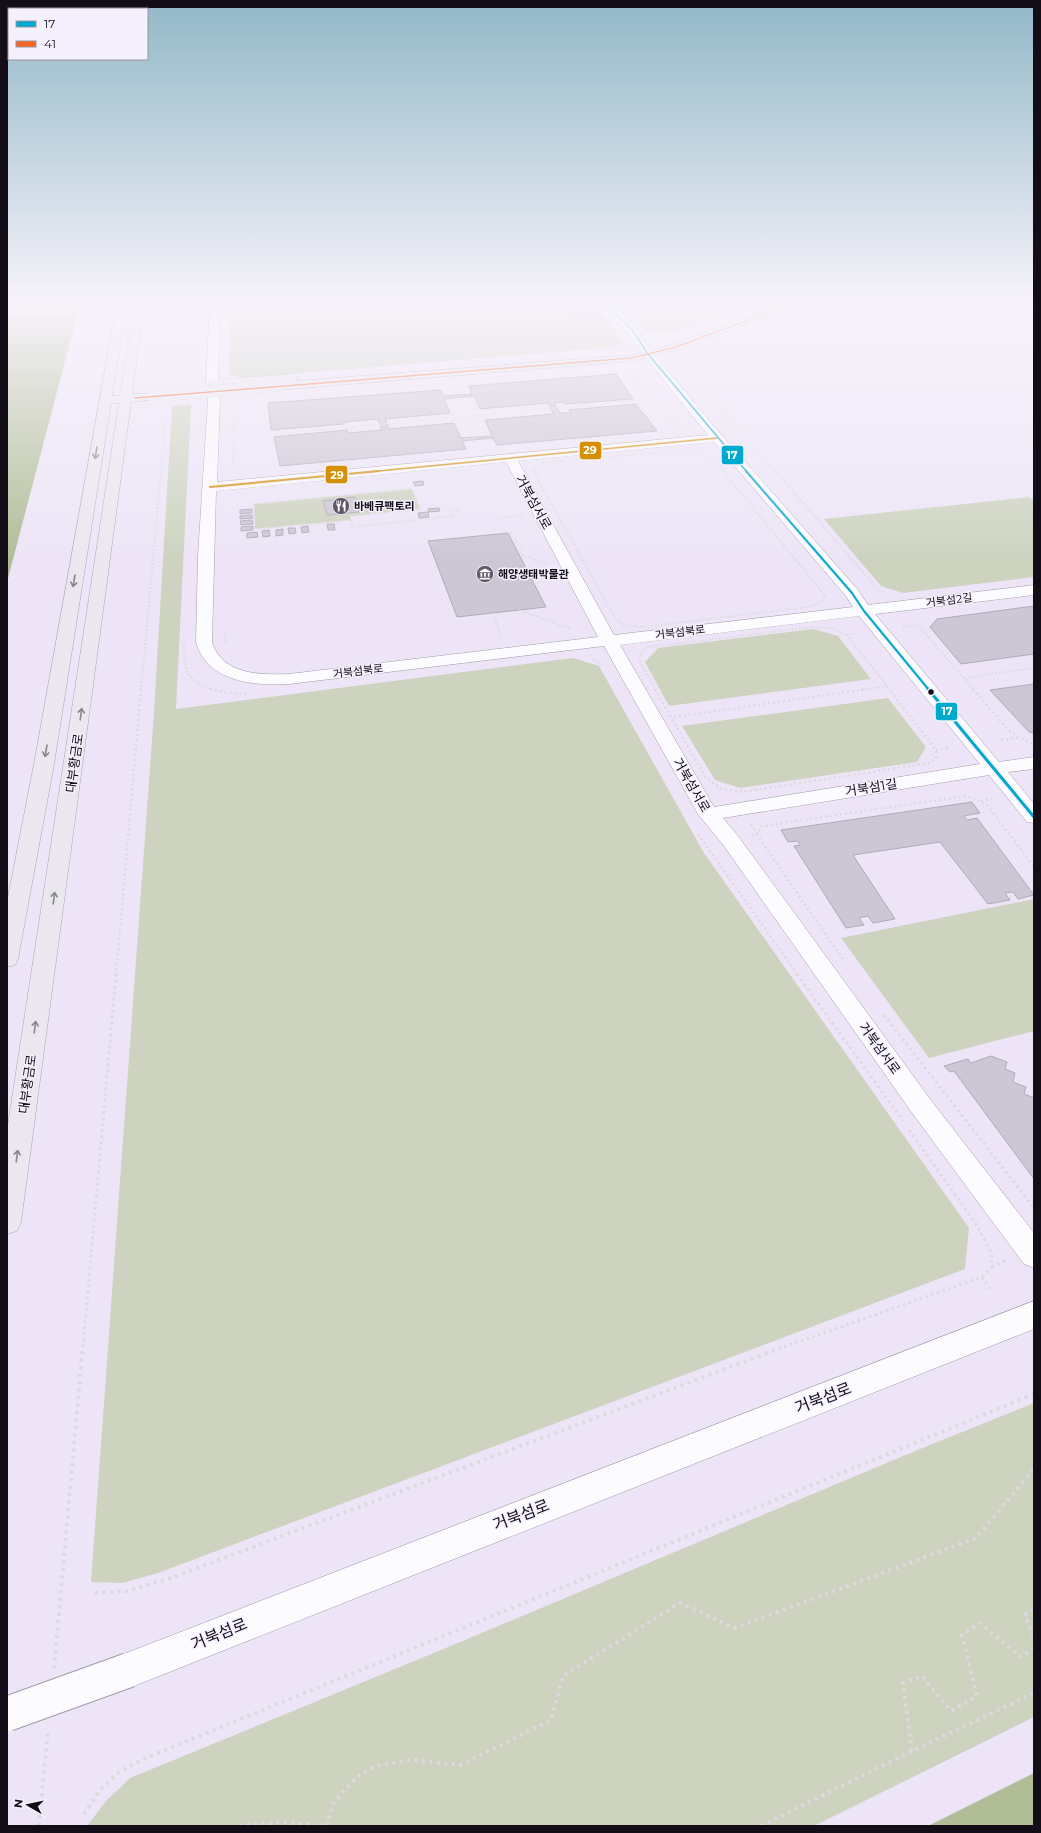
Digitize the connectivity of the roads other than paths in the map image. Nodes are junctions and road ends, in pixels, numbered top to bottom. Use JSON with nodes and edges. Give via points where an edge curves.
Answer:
{"nodes":[{"id":1,"x":106,"y":390,"type":"edge"},
{"id":2,"x":138,"y":390,"type":"edge"},
{"id":3,"x":138,"y":390,"type":"edge"},
{"id":4,"x":236,"y":390,"type":"edge"},
{"id":5,"x":254,"y":390,"type":"edge"},
{"id":6,"x":677,"y":390,"type":"edge"},
{"id":7,"x":213,"y":392,"type":"joint"},
{"id":8,"x":182,"y":394,"type":"junction"},
{"id":9,"x":143,"y":398,"type":"junction"},
{"id":10,"x":104,"y":400,"type":"junction"},
{"id":11,"x":717,"y":438,"type":"junction"},
{"id":12,"x":510,"y":458,"type":"junction"},
{"id":13,"x":210,"y":486,"type":"junction"},
{"id":14,"x":1034,"y":590,"type":"edge"},
{"id":15,"x":864,"y":611,"type":"junction"},
{"id":16,"x":609,"y":641,"type":"junction"},
{"id":17,"x":1034,"y":763,"type":"edge"},
{"id":18,"x":994,"y":768,"type":"junction"},
{"id":19,"x":1034,"y":817,"type":"edge"},
{"id":20,"x":701,"y":820,"type":"junction"},
{"id":21,"x":7,"y":959,"type":"edge"},
{"id":22,"x":7,"y":1222,"type":"edge"},
{"id":23,"x":1034,"y":1255,"type":"edge"},
{"id":24,"x":1034,"y":1315,"type":"edge"},
{"id":25,"x":7,"y":1714,"type":"edge"}],
"edges":[{"from":1,"to":10,"type":"main road"},
{"from":2,"to":9,"type":"main road"},
{"from":3,"to":9,"type":"main road","name":"대부황금로"},
{"from":4,"to":8,"type":"main road","bridge":true},
{"from":5,"to":7,"type":"main road"},
{"from":6,"to":11,"type":"street"},
{"from":7,"to":13,"type":"street","name":"거북섬북로"},
{"from":8,"to":9,"type":"main road"},
{"from":8,"to":9,"type":"main road","bridge":true},
{"from":9,"to":10,"type":"main road"},
{"from":22,"to":9,"type":"main road","name":"대부황금로","one_way":true,"via":[[120,428]]},
{"from":10,"to":21,"type":"main road","one_way":true,"via":[[44,764]]},
{"from":11,"to":12,"type":"street","name":"거북섬서로"},
{"from":11,"to":15,"type":"street","via":[[852,593]]},
{"from":12,"to":13,"type":"street"},
{"from":12,"to":16,"type":"street","name":"거북섬서로"},
{"from":13,"to":16,"type":"street","name":"거북섬북로","via":[[204,650],[209,658],[247,678],[270,681]]},
{"from":14,"to":15,"type":"street","name":"거북섬2길"},
{"from":15,"to":16,"type":"street","name":"거북섬북로"},
{"from":15,"to":18,"type":"street"},
{"from":16,"to":20,"type":"street","name":"거북섬서로","via":[[619,656]]},
{"from":17,"to":18,"type":"street","name":"거북섬1길"},
{"from":18,"to":19,"type":"street"},
{"from":18,"to":20,"type":"street","name":"거북섬1길","via":[[929,777]]},
{"from":20,"to":23,"type":"street","name":"거북섬서로","via":[[731,841],[924,1110]]},
{"from":24,"to":25,"type":"street","name":"거북섬로","bridge":true,"via":[[129,1670]]}]}
